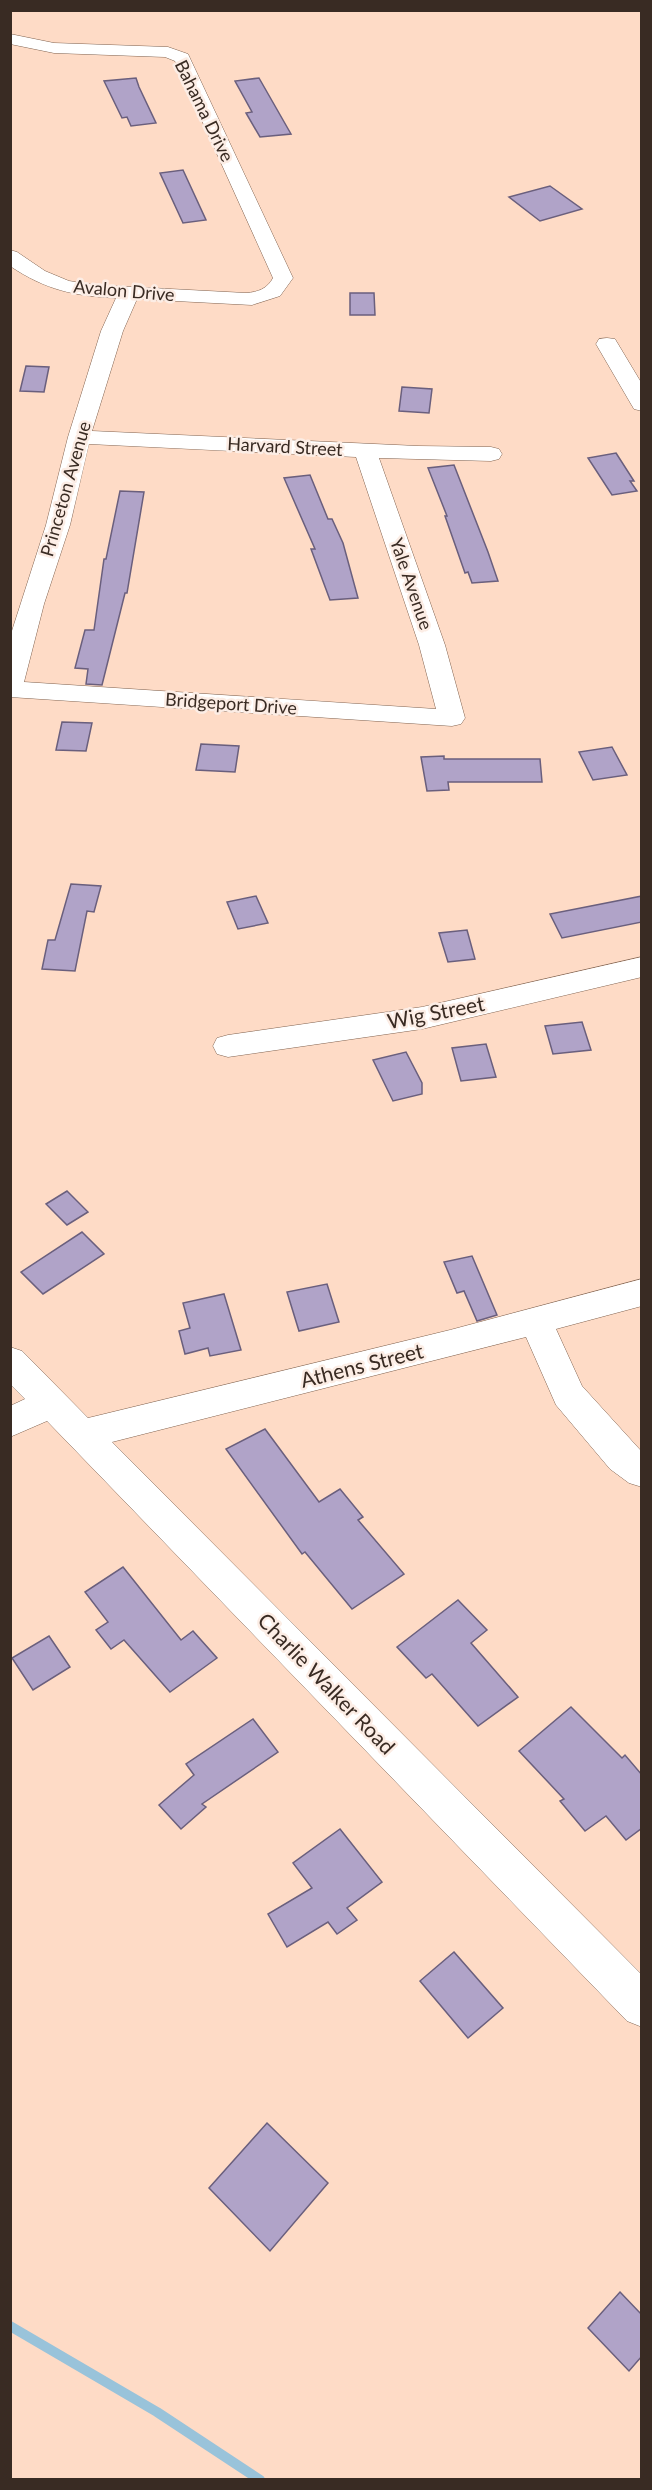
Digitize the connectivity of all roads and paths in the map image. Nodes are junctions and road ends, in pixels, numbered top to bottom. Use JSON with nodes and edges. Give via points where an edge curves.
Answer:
{"nodes":[{"id":1,"x":10,"y":39,"type":"edge"},
{"id":2,"x":10,"y":256,"type":"edge"},
{"id":3,"x":129,"y":294,"type":"junction"},
{"id":4,"x":246,"y":299,"type":"joint"},
{"id":5,"x":607,"y":344,"type":"dead end"},
{"id":6,"x":642,"y":404,"type":"edge"},
{"id":7,"x":80,"y":437,"type":"junction"},
{"id":8,"x":365,"y":451,"type":"junction"},
{"id":9,"x":491,"y":454,"type":"dead end"},
{"id":10,"x":10,"y":688,"type":"edge"},
{"id":11,"x":452,"y":718,"type":"joint"},
{"id":12,"x":642,"y":967,"type":"edge"},
{"id":13,"x":228,"y":1046,"type":"dead end"},
{"id":14,"x":642,"y":1292,"type":"edge"},
{"id":15,"x":536,"y":1321,"type":"junction"},
{"id":16,"x":10,"y":1361,"type":"edge"},
{"id":17,"x":51,"y":1403,"type":"junction"},
{"id":18,"x":10,"y":1422,"type":"edge"},
{"id":19,"x":82,"y":1434,"type":"junction"},
{"id":20,"x":642,"y":1472,"type":"edge"},
{"id":21,"x":642,"y":2006,"type":"edge"}],
"edges":[{"from":1,"to":4,"type":"street","name":"Bahama Drive","via":[[54,48],[168,52],[182,58],[283,278],[273,293]]},
{"from":2,"to":3,"type":"street","name":"Avalon Drive","via":[[38,275],[64,286]]},
{"from":3,"to":4,"type":"street","name":"Avalon Drive"},
{"from":3,"to":7,"type":"street","name":"Princeton Avenue","via":[[112,332]]},
{"from":5,"to":6,"type":"street"},
{"from":7,"to":8,"type":"street","name":"Harvard Street"},
{"from":7,"to":10,"type":"street","name":"Princeton Avenue"},
{"from":8,"to":9,"type":"street","name":"Harvard Street"},
{"from":8,"to":11,"type":"street","name":"Yale Avenue","via":[[432,645]]},
{"from":10,"to":11,"type":"street","name":"Bridgeport Drive"},
{"from":12,"to":13,"type":"street","name":"Wig Street","via":[[422,1018]]},
{"from":14,"to":15,"type":"street","name":"Athens Street"},
{"from":15,"to":19,"type":"street","name":"Athens Street"},
{"from":15,"to":20,"type":"street","via":[[568,1395],[623,1458]]},
{"from":16,"to":17,"type":"street","name":"Charlie Walker Road"},
{"from":17,"to":18,"type":"street"},
{"from":17,"to":19,"type":"street","name":"Charlie Walker Road"},
{"from":19,"to":21,"type":"street","name":"Charlie Walker Road"}]}
